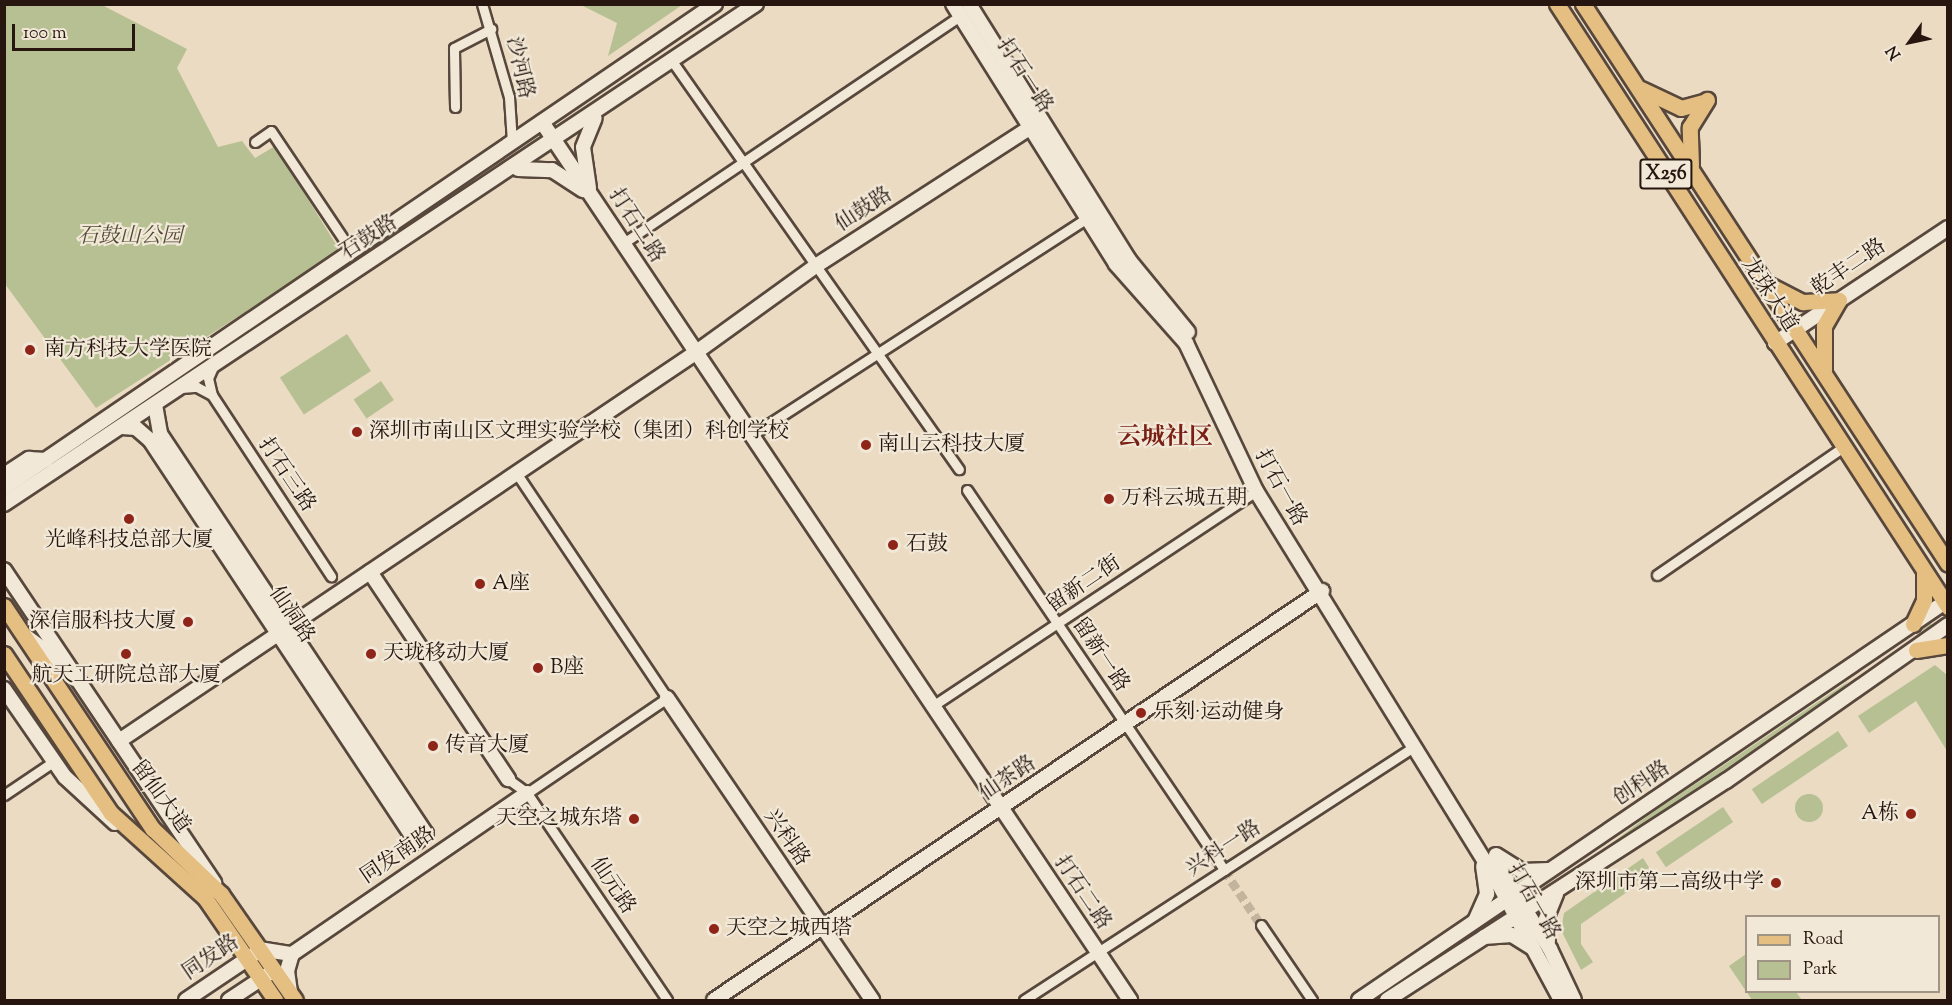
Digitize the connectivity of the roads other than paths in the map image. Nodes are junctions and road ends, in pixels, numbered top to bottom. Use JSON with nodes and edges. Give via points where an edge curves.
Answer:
{"nodes":[{"id":1,"x":482,"y":4,"type":"edge"},
{"id":2,"x":716,"y":4,"type":"edge"},
{"id":3,"x":756,"y":4,"type":"edge"},
{"id":4,"x":969,"y":4,"type":"edge"},
{"id":5,"x":1557,"y":4,"type":"edge"},
{"id":6,"x":1583,"y":4,"type":"edge"},
{"id":7,"x":956,"y":10,"type":"edge"},
{"id":8,"x":491,"y":28,"type":"junction"},
{"id":9,"x":672,"y":61,"type":"junction"},
{"id":10,"x":1636,"y":86,"type":"junction"},
{"id":11,"x":455,"y":107,"type":"dead end"},
{"id":12,"x":604,"y":108,"type":"junction"},
{"id":13,"x":542,"y":122,"type":"junction"},
{"id":14,"x":1037,"y":123,"type":"junction"},
{"id":15,"x":555,"y":141,"type":"junction"},
{"id":16,"x":255,"y":142,"type":"dead end"},
{"id":17,"x":512,"y":142,"type":"junction"},
{"id":18,"x":743,"y":161,"type":"junction"},
{"id":19,"x":506,"y":174,"type":"junction"},
{"id":20,"x":1693,"y":174,"type":"junction"},
{"id":21,"x":591,"y":196,"type":"junction"},
{"id":22,"x":1088,"y":217,"type":"junction"},
{"id":23,"x":1947,"y":228,"type":"edge"},
{"id":24,"x":622,"y":243,"type":"junction"},
{"id":25,"x":352,"y":252,"type":"junction"},
{"id":26,"x":817,"y":265,"type":"junction"},
{"id":27,"x":1763,"y":282,"type":"junction"},
{"id":28,"x":1839,"y":300,"type":"junction"},
{"id":29,"x":1794,"y":330,"type":"junction"},
{"id":30,"x":1775,"y":343,"type":"junction"},
{"id":31,"x":877,"y":351,"type":"junction"},
{"id":32,"x":695,"y":353,"type":"junction"},
{"id":33,"x":215,"y":363,"type":"junction"},
{"id":34,"x":1827,"y":381,"type":"junction"},
{"id":35,"x":178,"y":388,"type":"junction"},
{"id":36,"x":212,"y":395,"type":"junction"},
{"id":37,"x":155,"y":404,"type":"junction"},
{"id":38,"x":122,"y":427,"type":"junction"},
{"id":39,"x":750,"y":436,"type":"junction"},
{"id":40,"x":1843,"y":447,"type":"junction"},
{"id":41,"x":46,"y":460,"type":"junction"},
{"id":42,"x":959,"y":469,"type":"dead end"},
{"id":43,"x":517,"y":474,"type":"junction"},
{"id":44,"x":4,"y":475,"type":"edge"},
{"id":45,"x":4,"y":488,"type":"edge"},
{"id":46,"x":967,"y":490,"type":"dead end"},
{"id":47,"x":1256,"y":491,"type":"junction"},
{"id":48,"x":4,"y":504,"type":"edge"},
{"id":49,"x":1943,"y":555,"type":"edge"},
{"id":50,"x":1921,"y":564,"type":"junction"},
{"id":51,"x":1947,"y":564,"type":"edge"},
{"id":52,"x":4,"y":570,"type":"edge"},
{"id":53,"x":370,"y":572,"type":"junction"},
{"id":54,"x":1657,"y":575,"type":"dead end"},
{"id":55,"x":331,"y":576,"type":"dead end"},
{"id":56,"x":1321,"y":592,"type":"junction"},
{"id":57,"x":1947,"y":603,"type":"edge"},
{"id":58,"x":4,"y":606,"type":"edge"},
{"id":59,"x":1058,"y":624,"type":"junction"},
{"id":60,"x":1913,"y":624,"type":"junction"},
{"id":61,"x":1947,"y":625,"type":"edge"},
{"id":62,"x":18,"y":626,"type":"junction"},
{"id":63,"x":283,"y":631,"type":"junction"},
{"id":64,"x":1947,"y":645,"type":"edge"},
{"id":65,"x":1916,"y":650,"type":"junction"},
{"id":66,"x":4,"y":654,"type":"edge"},
{"id":67,"x":72,"y":672,"type":"junction"},
{"id":68,"x":1848,"y":672,"type":"junction"},
{"id":69,"x":1860,"y":688,"type":"junction"},
{"id":70,"x":5,"y":690,"type":"edge"},
{"id":71,"x":667,"y":698,"type":"junction"},
{"id":72,"x":931,"y":707,"type":"junction"},
{"id":73,"x":1126,"y":725,"type":"junction"},
{"id":74,"x":119,"y":741,"type":"junction"},
{"id":75,"x":1412,"y":748,"type":"junction"},
{"id":76,"x":53,"y":762,"type":"junction"},
{"id":77,"x":1439,"y":773,"type":"junction"},
{"id":78,"x":508,"y":779,"type":"joint"},
{"id":79,"x":527,"y":793,"type":"junction"},
{"id":80,"x":4,"y":795,"type":"edge"},
{"id":81,"x":999,"y":810,"type":"junction"},
{"id":82,"x":132,"y":836,"type":"junction"},
{"id":83,"x":421,"y":838,"type":"dead end"},
{"id":84,"x":1593,"y":843,"type":"junction"},
{"id":85,"x":1480,"y":855,"type":"junction"},
{"id":86,"x":1606,"y":861,"type":"junction"},
{"id":87,"x":1498,"y":868,"type":"junction"},
{"id":88,"x":1557,"y":868,"type":"junction"},
{"id":89,"x":1224,"y":870,"type":"junction"},
{"id":90,"x":1560,"y":890,"type":"junction"},
{"id":91,"x":1513,"y":898,"type":"junction"},
{"id":92,"x":229,"y":905,"type":"junction"},
{"id":93,"x":1521,"y":912,"type":"junction"},
{"id":94,"x":1261,"y":925,"type":"tunnel mouth"},
{"id":95,"x":1470,"y":927,"type":"junction"},
{"id":96,"x":823,"y":930,"type":"junction"},
{"id":97,"x":1477,"y":940,"type":"junction"},
{"id":98,"x":256,"y":953,"type":"junction"},
{"id":99,"x":1097,"y":953,"type":"junction"},
{"id":100,"x":292,"y":954,"type":"junction"},
{"id":101,"x":1546,"y":954,"type":"junction"},
{"id":102,"x":268,"y":975,"type":"junction"},
{"id":103,"x":292,"y":997,"type":"edge"},
{"id":104,"x":186,"y":1000,"type":"edge"},
{"id":105,"x":229,"y":1000,"type":"edge"},
{"id":106,"x":275,"y":1000,"type":"edge"},
{"id":107,"x":667,"y":1000,"type":"edge"},
{"id":108,"x":714,"y":1000,"type":"edge"},
{"id":109,"x":872,"y":1000,"type":"edge"},
{"id":110,"x":1024,"y":1000,"type":"edge"},
{"id":111,"x":1130,"y":1000,"type":"edge"},
{"id":112,"x":1312,"y":1000,"type":"edge"},
{"id":113,"x":1359,"y":1000,"type":"edge"},
{"id":114,"x":1387,"y":1000,"type":"edge"},
{"id":115,"x":1561,"y":1000,"type":"edge"},
{"id":116,"x":1574,"y":1000,"type":"edge"}],
"edges":[{"from":1,"to":8,"type":"street","name":"沙河路"},
{"from":2,"to":13,"type":"main road","name":"石鼓路"},
{"from":3,"to":9,"type":"main road","name":"石鼓路"},
{"from":4,"to":14,"type":"main road","name":"打石一路"},
{"from":5,"to":30,"type":"main road","name":"龙珠大道","number":"X256"},
{"from":6,"to":10,"type":"main road","name":"龙珠大道","number":"X256"},
{"from":7,"to":14,"type":"main road","name":"打石一路"},
{"from":7,"to":18,"type":"street"},
{"from":8,"to":11,"type":"street","via":[[454,48]]},
{"from":8,"to":17,"type":"street","name":"沙河路","via":[[509,97]]},
{"from":9,"to":12,"type":"main road","name":"石鼓路"},
{"from":9,"to":18,"type":"street"},
{"from":10,"to":20,"type":"main road","name":"龙珠大道","number":"X256"},
{"from":10,"to":20,"type":"main road","via":[[1670,105],[1689,107],[1707,100],[1689,127]]},
{"from":12,"to":15,"type":"main road","name":"石鼓路"},
{"from":12,"to":21,"type":"main road","via":[[588,129],[583,147]]},
{"from":13,"to":15,"type":"main road","name":"打石二路"},
{"from":13,"to":17,"type":"main road","name":"石鼓路"},
{"from":14,"to":22,"type":"main road","name":"打石一路"},
{"from":14,"to":26,"type":"main road","name":"仙鼓路"},
{"from":14,"to":56,"type":"main road","name":"打石一路","via":[[1129,260],[1193,339],[1239,443]]},
{"from":15,"to":19,"type":"main road","name":"石鼓路"},
{"from":15,"to":21,"type":"main road","name":"打石二路"},
{"from":16,"to":25,"type":"street","via":[[271,131]]},
{"from":17,"to":25,"type":"main road","name":"石鼓路"},
{"from":18,"to":24,"type":"street"},
{"from":18,"to":26,"type":"street"},
{"from":19,"to":21,"type":"main road","via":[[543,167]]},
{"from":19,"to":33,"type":"main road","name":"石鼓路"},
{"from":20,"to":27,"type":"main road","name":"龙珠大道","number":"X256"},
{"from":21,"to":24,"type":"main road","name":"打石二路"},
{"from":22,"to":31,"type":"street"},
{"from":22,"to":47,"type":"main road","name":"打石一路","via":[[1116,264],[1186,343]]},
{"from":23,"to":28,"type":"main road","name":"乾丰二路"},
{"from":24,"to":32,"type":"main road","name":"打石二路"},
{"from":25,"to":41,"type":"main road","name":"石鼓路"},
{"from":26,"to":31,"type":"street"},
{"from":26,"to":32,"type":"main road","name":"仙鼓路"},
{"from":27,"to":28,"type":"main road","via":[[1803,302]]},
{"from":27,"to":29,"type":"main road","name":"龙珠大道","number":"X256"},
{"from":28,"to":29,"type":"main road","name":"乾丰二路"},
{"from":28,"to":34,"type":"main road","via":[[1822,338]]},
{"from":29,"to":30,"type":"main road","name":"乾丰二路"},
{"from":29,"to":34,"type":"main road","name":"龙珠大道","number":"X256"},
{"from":30,"to":40,"type":"main road","name":"龙珠大道","number":"X256"},
{"from":31,"to":39,"type":"street"},
{"from":31,"to":42,"type":"street"},
{"from":32,"to":39,"type":"main road","name":"打石二路"},
{"from":32,"to":43,"type":"main road","name":"仙鼓路"},
{"from":33,"to":35,"type":"main road","name":"石鼓路"},
{"from":33,"to":36,"type":"street","via":[[208,378]]},
{"from":34,"to":49,"type":"main road","name":"龙珠大道","number":"X256"},
{"from":35,"to":36,"type":"street","via":[[197,387]]},
{"from":35,"to":37,"type":"main road","name":"石鼓路"},
{"from":36,"to":55,"type":"street","name":"打石三路"},
{"from":37,"to":38,"type":"main road","name":"石鼓路"},
{"from":37,"to":63,"type":"main road","name":"仙洞路","via":[[160,433]]},
{"from":38,"to":48,"type":"main road","name":"石鼓路"},
{"from":38,"to":63,"type":"main road","name":"仙洞路","via":[[136,428],[150,440]]},
{"from":39,"to":72,"type":"main road","name":"打石二路"},
{"from":40,"to":50,"type":"main road","name":"龙珠大道","number":"X256"},
{"from":40,"to":54,"type":"street"},
{"from":41,"to":44,"type":"main road","via":[[29,459]]},
{"from":41,"to":45,"type":"main road","name":"石鼓路"},
{"from":43,"to":53,"type":"main road","name":"仙鼓路"},
{"from":43,"to":71,"type":"street"},
{"from":46,"to":59,"type":"street","name":"留新一路"},
{"from":47,"to":56,"type":"main road","name":"打石一路"},
{"from":47,"to":59,"type":"street","name":"留新二街"},
{"from":49,"to":51,"type":"main road","name":"龙珠大道","number":"X256"},
{"from":50,"to":57,"type":"main road","name":"龙珠大道","number":"X256"},
{"from":50,"to":60,"type":"main road","via":[[1924,599]]},
{"from":52,"to":67,"type":"main road"},
{"from":53,"to":63,"type":"main road","name":"仙鼓路"},
{"from":53,"to":78,"type":"main road"},
{"from":56,"to":73,"type":"main road","name":"仙茶路"},
{"from":56,"to":75,"type":"main road","name":"打石一路"},
{"from":56,"to":77,"type":"main road","name":"打石一路"},
{"from":57,"to":60,"type":"main road","name":"创科路"},
{"from":58,"to":62,"type":"main road","name":"留仙大道"},
{"from":59,"to":72,"type":"street","name":"留新二街"},
{"from":59,"to":73,"type":"street","name":"留新一路"},
{"from":60,"to":68,"type":"main road","name":"创科路"},
{"from":61,"to":65,"type":"main road","name":"创科路"},
{"from":62,"to":67,"type":"main road"},
{"from":62,"to":92,"type":"main road","name":"留仙大道","via":[[157,834]]},
{"from":63,"to":74,"type":"main road","name":"仙鼓路"},
{"from":63,"to":83,"type":"main road","name":"仙洞路"},
{"from":64,"to":65,"type":"main road"},
{"from":65,"to":69,"type":"main road","name":"创科路"},
{"from":66,"to":82,"type":"main road","name":"留仙大道"},
{"from":67,"to":74,"type":"main road"},
{"from":68,"to":69,"type":"main road"},
{"from":68,"to":84,"type":"main road","name":"创科路"},
{"from":69,"to":86,"type":"main road","name":"创科路"},
{"from":70,"to":76,"type":"main road"},
{"from":71,"to":79,"type":"street"},
{"from":71,"to":96,"type":"main road","name":"兴科路"},
{"from":72,"to":81,"type":"main road","name":"打石二路"},
{"from":73,"to":81,"type":"main road","name":"仙茶路"},
{"from":73,"to":89,"type":"street","name":"留新一路"},
{"from":74,"to":92,"type":"main road"},
{"from":75,"to":77,"type":"street"},
{"from":75,"to":85,"type":"main road","name":"打石一路"},
{"from":75,"to":89,"type":"street","name":"兴科一路"},
{"from":76,"to":80,"type":"street"},
{"from":76,"to":82,"type":"main road","via":[[82,796]]},
{"from":77,"to":87,"type":"main road","name":"打石一路"},
{"from":78,"to":79,"type":"street","name":"仙元路"},
{"from":79,"to":100,"type":"main road","name":"同发南路"},
{"from":79,"to":107,"type":"street","name":"仙元路"},
{"from":81,"to":96,"type":"main road","name":"仙茶路"},
{"from":81,"to":99,"type":"main road","name":"打石二路"},
{"from":82,"to":98,"type":"main road","name":"留仙大道","via":[[199,892]]},
{"from":84,"to":86,"type":"main road"},
{"from":84,"to":88,"type":"main road","name":"创科路"},
{"from":85,"to":91,"type":"main road","name":"打石一路"},
{"from":85,"to":95,"type":"main road","via":[[1487,889]]},
{"from":86,"to":90,"type":"main road","name":"创科路"},
{"from":87,"to":88,"type":"main road","via":[[1496,855],[1522,872]]},
{"from":87,"to":91,"type":"main road","name":"打石一路"},
{"from":88,"to":91,"type":"main road","name":"创科路"},
{"from":89,"to":99,"type":"street","name":"兴科一路"},
{"from":90,"to":93,"type":"main road","name":"创科路"},
{"from":90,"to":101,"type":"main road","via":[[1546,919]]},
{"from":91,"to":93,"type":"main road","name":"打石一路"},
{"from":91,"to":95,"type":"main road","name":"创科路"},
{"from":92,"to":98,"type":"main road","name":"留仙大道"},
{"from":93,"to":97,"type":"main road","name":"创科路"},
{"from":93,"to":101,"type":"main road","name":"打石一路"},
{"from":94,"to":112,"type":"street"},
{"from":95,"to":113,"type":"main road","name":"创科路"},
{"from":96,"to":108,"type":"main road","name":"仙茶路"},
{"from":96,"to":109,"type":"main road","name":"兴科路"},
{"from":97,"to":101,"type":"main road","via":[[1516,936]]},
{"from":97,"to":114,"type":"main road","name":"创科路"},
{"from":98,"to":100,"type":"main road"},
{"from":98,"to":102,"type":"main road","name":"留仙大道"},
{"from":98,"to":104,"type":"main road","name":"同发路"},
{"from":99,"to":110,"type":"street","name":"兴科一路"},
{"from":99,"to":111,"type":"main road","name":"打石二路"},
{"from":100,"to":103,"type":"main road","via":[[287,971]]},
{"from":101,"to":115,"type":"main road","name":"打石一路"},
{"from":101,"to":116,"type":"main road","name":"打石一路"},
{"from":102,"to":103,"type":"main road","name":"留仙大道"},
{"from":102,"to":105,"type":"main road"},
{"from":102,"to":106,"type":"main road","name":"留仙大道"}]}
